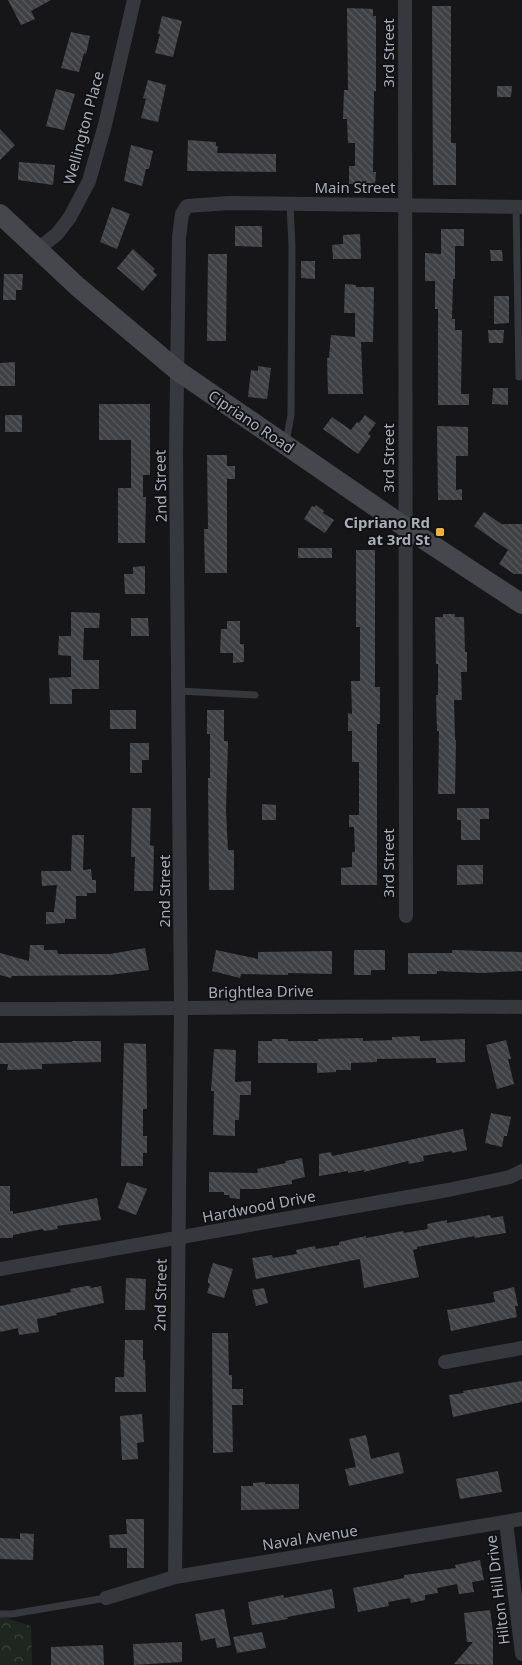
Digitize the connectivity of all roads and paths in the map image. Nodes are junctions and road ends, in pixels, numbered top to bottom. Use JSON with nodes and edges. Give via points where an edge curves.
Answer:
{"nodes":[{"id":1,"x":134,"y":0,"type":"edge"},
{"id":2,"x":405,"y":0,"type":"edge"},
{"id":3,"x":290,"y":204,"type":"junction"},
{"id":4,"x":406,"y":205,"type":"junction"},
{"id":5,"x":188,"y":206,"type":"joint"},
{"id":6,"x":519,"y":207,"type":"edge"},
{"id":7,"x":0,"y":214,"type":"edge"},
{"id":8,"x":38,"y":249,"type":"junction"},
{"id":9,"x":178,"y":372,"type":"junction"},
{"id":10,"x":519,"y":377,"type":"dead end"},
{"id":11,"x":286,"y":445,"type":"junction"},
{"id":12,"x":406,"y":527,"type":"junction"},
{"id":13,"x":522,"y":604,"type":"edge"},
{"id":14,"x":180,"y":692,"type":"junction"},
{"id":15,"x":254,"y":695,"type":"dead end"},
{"id":16,"x":406,"y":916,"type":"dead end"},
{"id":17,"x":522,"y":1007,"type":"edge"},
{"id":18,"x":0,"y":1009,"type":"edge"},
{"id":19,"x":182,"y":1009,"type":"junction"},
{"id":20,"x":522,"y":1171,"type":"edge"},
{"id":21,"x":178,"y":1238,"type":"junction"},
{"id":22,"x":0,"y":1269,"type":"edge"},
{"id":23,"x":522,"y":1348,"type":"edge"},
{"id":24,"x":445,"y":1362,"type":"dead end"},
{"id":25,"x":522,"y":1518,"type":"edge"},
{"id":26,"x":506,"y":1522,"type":"junction"},
{"id":27,"x":175,"y":1577,"type":"junction"},
{"id":28,"x":106,"y":1598,"type":"joint"},
{"id":29,"x":0,"y":1614,"type":"edge"},
{"id":30,"x":522,"y":1654,"type":"edge"}],
"edges":[{"from":1,"to":8,"type":"street","name":"Wellington Place","via":[[89,181],[58,234]]},
{"from":2,"to":4,"type":"street","name":"3rd Street"},
{"from":3,"to":4,"type":"street","name":"Main Street"},
{"from":3,"to":5,"type":"street","name":"Main Street"},
{"from":3,"to":11,"type":"lane","via":[[291,415]]},
{"from":4,"to":6,"type":"street","name":"Main Street"},
{"from":4,"to":12,"type":"street","name":"3rd Street"},
{"from":5,"to":9,"type":"street","name":"2nd Street","via":[[182,214],[178,237]]},
{"from":6,"to":10,"type":"lane"},
{"from":7,"to":8,"type":"street","name":"Cipriano Road"},
{"from":8,"to":9,"type":"street","name":"Cipriano Road"},
{"from":9,"to":11,"type":"street","name":"Cipriano Road"},
{"from":9,"to":14,"type":"street","name":"2nd Street","via":[[176,453]]},
{"from":11,"to":12,"type":"street","name":"Cipriano Road"},
{"from":12,"to":13,"type":"street","name":"Cipriano Road"},
{"from":12,"to":16,"type":"street","name":"3rd Street"},
{"from":14,"to":15,"type":"lane"},
{"from":14,"to":19,"type":"street","name":"2nd Street"},
{"from":17,"to":19,"type":"street","name":"Brightlea Drive"},
{"from":18,"to":19,"type":"street","name":"Brightlea Drive"},
{"from":19,"to":21,"type":"street","name":"2nd Street"},
{"from":20,"to":21,"type":"street","name":"Hardwood Drive","via":[[510,1177],[448,1190]]},
{"from":21,"to":22,"type":"street","name":"Hardwood Drive"},
{"from":21,"to":27,"type":"street","name":"2nd Street"},
{"from":23,"to":24,"type":"street"},
{"from":25,"to":26,"type":"street","name":"Naval Avenue"},
{"from":26,"to":27,"type":"street","name":"Naval Avenue"},
{"from":26,"to":30,"type":"street","name":"Hilton Hill Drive"},
{"from":27,"to":28,"type":"street","name":"Naval Avenue"},
{"from":28,"to":29,"type":"lane"}]}
